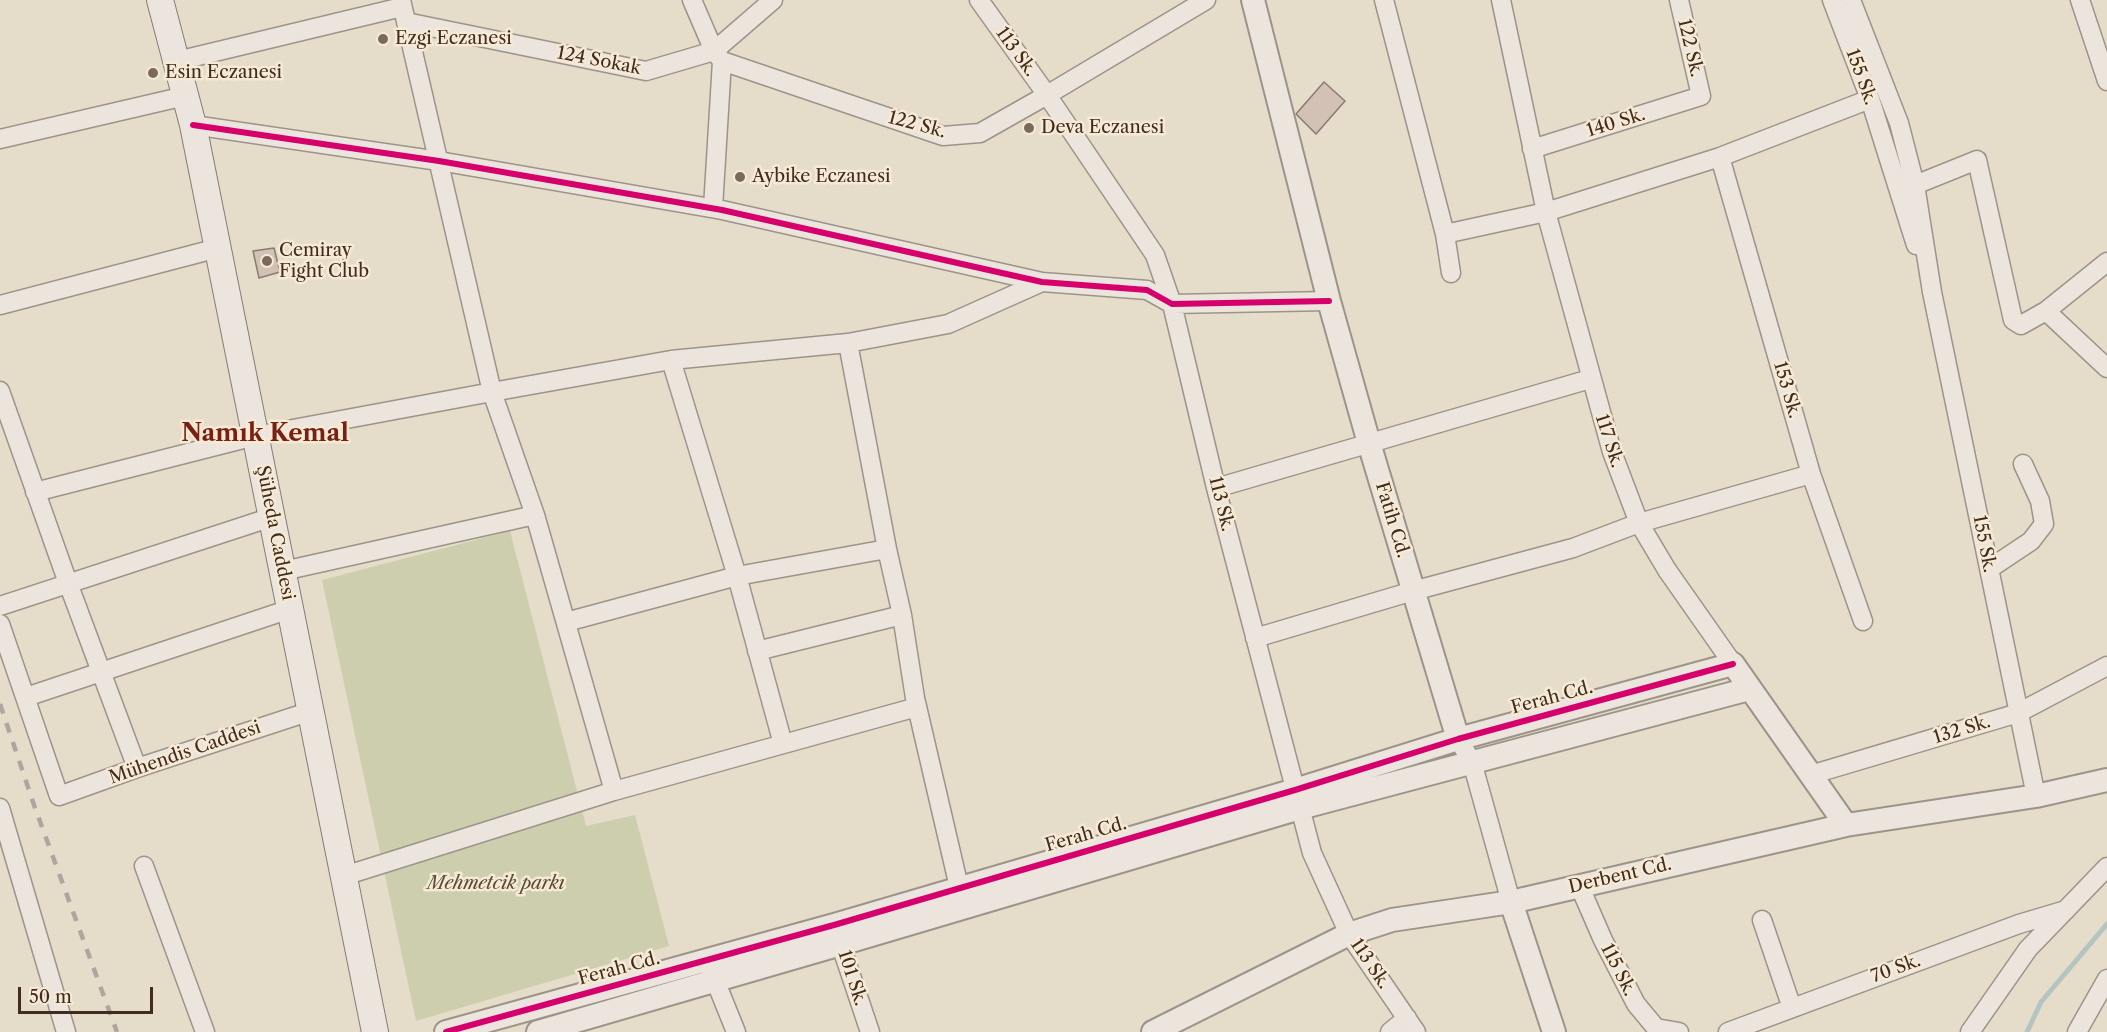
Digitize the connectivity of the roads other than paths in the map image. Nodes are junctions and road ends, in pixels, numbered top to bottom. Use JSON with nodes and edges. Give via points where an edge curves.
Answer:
{"nodes":[{"id":1,"x":160,"y":0,"type":"edge"},
{"id":2,"x":692,"y":0,"type":"edge"},
{"id":3,"x":773,"y":0,"type":"edge"},
{"id":4,"x":979,"y":0,"type":"edge"},
{"id":5,"x":1206,"y":0,"type":"edge"},
{"id":6,"x":1253,"y":0,"type":"edge"},
{"id":7,"x":1384,"y":0,"type":"edge"},
{"id":8,"x":1501,"y":0,"type":"edge"},
{"id":9,"x":1679,"y":0,"type":"edge"},
{"id":10,"x":1832,"y":0,"type":"edge"},
{"id":11,"x":1851,"y":0,"type":"edge"},
{"id":12,"x":2080,"y":0,"type":"edge"},
{"id":13,"x":403,"y":10,"type":"edge"},
{"id":14,"x":718,"y":56,"type":"junction"},
{"id":15,"x":177,"y":61,"type":"junction"},
{"id":16,"x":2107,"y":81,"type":"edge"},
{"id":17,"x":1047,"y":95,"type":"junction"},
{"id":18,"x":185,"y":96,"type":"junction"},
{"id":19,"x":1701,"y":96,"type":"joint"},
{"id":20,"x":1870,"y":99,"type":"junction"},
{"id":21,"x":192,"y":124,"type":"junction"},
{"id":22,"x":0,"y":139,"type":"edge"},
{"id":23,"x":1532,"y":149,"type":"junction"},
{"id":24,"x":1720,"y":157,"type":"junction"},
{"id":25,"x":439,"y":161,"type":"junction"},
{"id":26,"x":1915,"y":185,"type":"junction"},
{"id":27,"x":713,"y":208,"type":"junction"},
{"id":28,"x":1546,"y":212,"type":"junction"},
{"id":29,"x":1445,"y":234,"type":"junction"},
{"id":30,"x":218,"y":248,"type":"junction"},
{"id":31,"x":2107,"y":262,"type":"edge"},
{"id":32,"x":1451,"y":273,"type":"dead end"},
{"id":33,"x":1042,"y":282,"type":"junction"},
{"id":34,"x":1932,"y":292,"type":"junction"},
{"id":35,"x":1329,"y":302,"type":"junction"},
{"id":36,"x":1172,"y":304,"type":"junction"},
{"id":37,"x":0,"y":305,"type":"edge"},
{"id":38,"x":2046,"y":311,"type":"junction"},
{"id":39,"x":848,"y":343,"type":"junction"},
{"id":40,"x":671,"y":360,"type":"junction"},
{"id":41,"x":2107,"y":368,"type":"edge"},
{"id":42,"x":1590,"y":379,"type":"junction"},
{"id":43,"x":0,"y":391,"type":"edge"},
{"id":44,"x":492,"y":392,"type":"junction"},
{"id":45,"x":255,"y":436,"type":"junction"},
{"id":46,"x":1369,"y":443,"type":"junction"},
{"id":47,"x":2023,"y":464,"type":"dead end"},
{"id":48,"x":1811,"y":474,"type":"junction"},
{"id":49,"x":1216,"y":488,"type":"junction"},
{"id":50,"x":35,"y":492,"type":"junction"},
{"id":51,"x":536,"y":515,"type":"junction"},
{"id":52,"x":272,"y":517,"type":"junction"},
{"id":53,"x":1639,"y":524,"type":"junction"},
{"id":54,"x":887,"y":549,"type":"junction"},
{"id":55,"x":1989,"y":569,"type":"junction"},
{"id":56,"x":283,"y":571,"type":"junction"},
{"id":57,"x":737,"y":576,"type":"junction"},
{"id":58,"x":68,"y":583,"type":"junction"},
{"id":59,"x":1413,"y":591,"type":"junction"},
{"id":60,"x":0,"y":606,"type":"edge"},
{"id":61,"x":290,"y":609,"type":"junction"},
{"id":62,"x":902,"y":615,"type":"junction"},
{"id":63,"x":566,"y":621,"type":"junction"},
{"id":64,"x":1863,"y":621,"type":"dead end"},
{"id":65,"x":0,"y":624,"type":"edge"},
{"id":66,"x":1255,"y":639,"type":"junction"},
{"id":67,"x":757,"y":651,"type":"junction"},
{"id":68,"x":1733,"y":664,"type":"junction"},
{"id":69,"x":2107,"y":666,"type":"edge"},
{"id":70,"x":101,"y":672,"type":"junction"},
{"id":71,"x":1749,"y":689,"type":"junction"},
{"id":72,"x":26,"y":697,"type":"junction"},
{"id":73,"x":916,"y":707,"type":"junction"},
{"id":74,"x":311,"y":711,"type":"junction"},
{"id":75,"x":2018,"y":713,"type":"junction"},
{"id":76,"x":1458,"y":739,"type":"junction"},
{"id":77,"x":783,"y":744,"type":"junction"},
{"id":78,"x":1472,"y":762,"type":"junction"},
{"id":79,"x":137,"y":768,"type":"junction"},
{"id":80,"x":1810,"y":775,"type":"junction"},
{"id":81,"x":2107,"y":780,"type":"edge"},
{"id":82,"x":614,"y":791,"type":"junction"},
{"id":83,"x":2036,"y":796,"type":"junction"},
{"id":84,"x":1297,"y":799,"type":"junction"},
{"id":85,"x":1,"y":814,"type":"edge"},
{"id":86,"x":1846,"y":825,"type":"junction"},
{"id":87,"x":144,"y":866,"type":"dead end"},
{"id":88,"x":2107,"y":867,"type":"edge"},
{"id":89,"x":344,"y":876,"type":"junction"},
{"id":90,"x":1579,"y":885,"type":"junction"},
{"id":91,"x":959,"y":887,"type":"junction"},
{"id":92,"x":1511,"y":902,"type":"junction"},
{"id":93,"x":2066,"y":910,"type":"junction"},
{"id":94,"x":1762,"y":920,"type":"dead end"},
{"id":95,"x":1350,"y":934,"type":"junction"},
{"id":96,"x":837,"y":935,"type":"junction"},
{"id":97,"x":711,"y":970,"type":"junction"},
{"id":98,"x":2107,"y":979,"type":"edge"},
{"id":99,"x":1792,"y":1008,"type":"junction"},
{"id":100,"x":1412,"y":1025,"type":"edge"},
{"id":101,"x":1654,"y":1030,"type":"edge"},
{"id":102,"x":66,"y":1032,"type":"edge"},
{"id":103,"x":205,"y":1032,"type":"edge"},
{"id":104,"x":375,"y":1032,"type":"edge"},
{"id":105,"x":446,"y":1032,"type":"edge"},
{"id":106,"x":538,"y":1032,"type":"edge"},
{"id":107,"x":736,"y":1032,"type":"edge"},
{"id":108,"x":870,"y":1032,"type":"edge"},
{"id":109,"x":1153,"y":1032,"type":"edge"},
{"id":110,"x":1390,"y":1032,"type":"edge"},
{"id":111,"x":1554,"y":1032,"type":"edge"},
{"id":112,"x":1679,"y":1032,"type":"edge"},
{"id":113,"x":1728,"y":1032,"type":"edge"},
{"id":114,"x":1970,"y":1032,"type":"edge"},
{"id":115,"x":2077,"y":1032,"type":"edge"}],
"edges":[{"from":1,"to":15,"type":"main road","name":"Şüheda Caddesi"},
{"from":2,"to":14,"type":"street"},
{"from":3,"to":14,"type":"street","name":"124 Sokak"},
{"from":4,"to":17,"type":"street","name":"113 Sk."},
{"from":5,"to":17,"type":"street","name":"122 Sk."},
{"from":6,"to":35,"type":"street","name":"Fatih Cd."},
{"from":7,"to":29,"type":"street"},
{"from":8,"to":23,"type":"street","name":"117 Sk."},
{"from":9,"to":19,"type":"street","name":"122 Sk."},
{"from":10,"to":20,"type":"street","name":"155 Sk."},
{"from":11,"to":26,"type":"street","name":"155 Sk.","via":[[1899,123]]},
{"from":12,"to":16,"type":"street"},
{"from":13,"to":14,"type":"street","name":"124 Sokak","via":[[646,72]]},
{"from":13,"to":15,"type":"street"},
{"from":13,"to":25,"type":"street"},
{"from":14,"to":17,"type":"street","name":"122 Sk.","via":[[943,136],[980,133]]},
{"from":14,"to":27,"type":"street"},
{"from":15,"to":18,"type":"main road","name":"Şüheda Caddesi"},
{"from":17,"to":36,"type":"street","name":"113 Sk.","via":[[1155,255]]},
{"from":18,"to":21,"type":"main road","name":"Şüheda Caddesi"},
{"from":18,"to":22,"type":"street"},
{"from":19,"to":23,"type":"street","name":"140 Sk."},
{"from":20,"to":24,"type":"street"},
{"from":20,"to":34,"type":"street","name":"155 Sk."},
{"from":21,"to":25,"type":"street"},
{"from":21,"to":30,"type":"main road","name":"Şüheda Caddesi"},
{"from":23,"to":28,"type":"street","name":"117 Sk."},
{"from":24,"to":28,"type":"street"},
{"from":24,"to":48,"type":"street","name":"153 Sk."},
{"from":25,"to":27,"type":"street"},
{"from":25,"to":44,"type":"street"},
{"from":26,"to":34,"type":"street","name":"155 Sk."},
{"from":26,"to":38,"type":"street","via":[[1977,160],[2013,320],[2021,325]]},
{"from":27,"to":33,"type":"street"},
{"from":28,"to":29,"type":"street"},
{"from":28,"to":42,"type":"street","name":"117 Sk."},
{"from":29,"to":32,"type":"street"},
{"from":30,"to":37,"type":"street"},
{"from":30,"to":45,"type":"main road","name":"Şüheda Caddesi"},
{"from":31,"to":38,"type":"street"},
{"from":33,"to":36,"type":"street","via":[[1147,290]]},
{"from":33,"to":39,"type":"street","via":[[948,324]]},
{"from":34,"to":55,"type":"street","name":"155 Sk."},
{"from":35,"to":36,"type":"street"},
{"from":35,"to":46,"type":"street","name":"Fatih Cd."},
{"from":36,"to":49,"type":"street","name":"113 Sk."},
{"from":38,"to":41,"type":"street"},
{"from":39,"to":40,"type":"street"},
{"from":39,"to":54,"type":"street"},
{"from":40,"to":44,"type":"street"},
{"from":40,"to":57,"type":"street"},
{"from":42,"to":46,"type":"street"},
{"from":42,"to":53,"type":"street","name":"117 Sk."},
{"from":43,"to":50,"type":"street"},
{"from":44,"to":45,"type":"street"},
{"from":44,"to":51,"type":"street"},
{"from":45,"to":50,"type":"street"},
{"from":45,"to":52,"type":"main road","name":"Şüheda Caddesi"},
{"from":46,"to":49,"type":"street"},
{"from":46,"to":59,"type":"street","name":"Fatih Cd."},
{"from":47,"to":55,"type":"street","via":[[2040,501],[2044,524],[2031,541]]},
{"from":48,"to":53,"type":"street"},
{"from":48,"to":64,"type":"street","name":"153 Sk."},
{"from":49,"to":66,"type":"street","name":"113 Sk."},
{"from":50,"to":58,"type":"street"},
{"from":51,"to":56,"type":"street"},
{"from":51,"to":63,"type":"street"},
{"from":52,"to":56,"type":"main road","name":"Şüheda Caddesi"},
{"from":52,"to":58,"type":"street"},
{"from":53,"to":59,"type":"street","via":[[1573,548]]},
{"from":53,"to":68,"type":"street","name":"117 Sk."},
{"from":54,"to":57,"type":"street"},
{"from":54,"to":62,"type":"street"},
{"from":55,"to":75,"type":"street","name":"155 Sk."},
{"from":56,"to":61,"type":"main road","name":"Şüheda Caddesi"},
{"from":57,"to":63,"type":"street"},
{"from":57,"to":67,"type":"street"},
{"from":58,"to":60,"type":"street"},
{"from":58,"to":70,"type":"street"},
{"from":59,"to":66,"type":"street"},
{"from":59,"to":76,"type":"street","name":"Fatih Cd."},
{"from":61,"to":70,"type":"street"},
{"from":61,"to":74,"type":"main road","name":"Şüheda Caddesi"},
{"from":62,"to":67,"type":"street"},
{"from":62,"to":73,"type":"street"},
{"from":63,"to":82,"type":"street"},
{"from":65,"to":72,"type":"street"},
{"from":66,"to":84,"type":"street","name":"113 Sk."},
{"from":67,"to":77,"type":"street"},
{"from":68,"to":71,"type":"street","name":"117 Sk."},
{"from":68,"to":76,"type":"street","name":"Ferah Cd."},
{"from":69,"to":75,"type":"street","name":"132 Sk."},
{"from":70,"to":72,"type":"street"},
{"from":70,"to":79,"type":"street"},
{"from":71,"to":78,"type":"street","name":"Ferah Cd."},
{"from":71,"to":80,"type":"street","name":"117 Sk."},
{"from":72,"to":79,"type":"street","name":"Mühendis Caddesi","via":[[59,796]]},
{"from":73,"to":77,"type":"street"},
{"from":73,"to":91,"type":"street"},
{"from":74,"to":79,"type":"street","name":"Mühendis Caddesi"},
{"from":74,"to":89,"type":"main road","name":"Şüheda Caddesi"},
{"from":75,"to":80,"type":"street","name":"132 Sk."},
{"from":75,"to":83,"type":"street","name":"155 Sk."},
{"from":76,"to":78,"type":"street","name":"Fatih Cd."},
{"from":76,"to":84,"type":"street","name":"Ferah Cd."},
{"from":77,"to":82,"type":"street"},
{"from":78,"to":84,"type":"street","name":"Ferah Cd."},
{"from":78,"to":92,"type":"street","name":"Fatih Cd."},
{"from":80,"to":86,"type":"street","name":"117 Sk."},
{"from":81,"to":83,"type":"street","name":"Derbent Cd."},
{"from":82,"to":89,"type":"street"},
{"from":83,"to":86,"type":"street","name":"Derbent Cd."},
{"from":84,"to":91,"type":"street","name":"Ferah Cd."},
{"from":84,"to":95,"type":"street","name":"113 Sk.","via":[[1312,853]]},
{"from":84,"to":96,"type":"street","name":"Ferah Cd."},
{"from":85,"to":102,"type":"street"},
{"from":86,"to":90,"type":"street","name":"Derbent Cd."},
{"from":87,"to":103,"type":"street"},
{"from":88,"to":93,"type":"street"},
{"from":89,"to":104,"type":"main road","name":"Şüheda Caddesi"},
{"from":90,"to":92,"type":"street","name":"Derbent Cd."},
{"from":90,"to":101,"type":"street","name":"115 Sk.","via":[[1636,1004]]},
{"from":91,"to":96,"type":"street","name":"Ferah Cd."},
{"from":92,"to":95,"type":"street","name":"Derbent Cd.","via":[[1392,920]]},
{"from":92,"to":111,"type":"street","name":"Fatih Cd."},
{"from":93,"to":99,"type":"street","name":"70 Sk."},
{"from":93,"to":114,"type":"street","via":[[2028,949]]},
{"from":94,"to":99,"type":"street"},
{"from":95,"to":100,"type":"street","name":"113 Sk."},
{"from":95,"to":109,"type":"street","name":"Derbent Cd."},
{"from":96,"to":97,"type":"street","name":"Ferah Cd."},
{"from":96,"to":108,"type":"street","name":"101 Sk."},
{"from":97,"to":105,"type":"street","name":"Ferah Cd."},
{"from":97,"to":106,"type":"street","name":"Ferah Cd."},
{"from":97,"to":107,"type":"street"},
{"from":98,"to":115,"type":"street"},
{"from":99,"to":113,"type":"street","name":"70 Sk."},
{"from":100,"to":110,"type":"street"},
{"from":101,"to":112,"type":"street","name":"115 Sk."}]}
